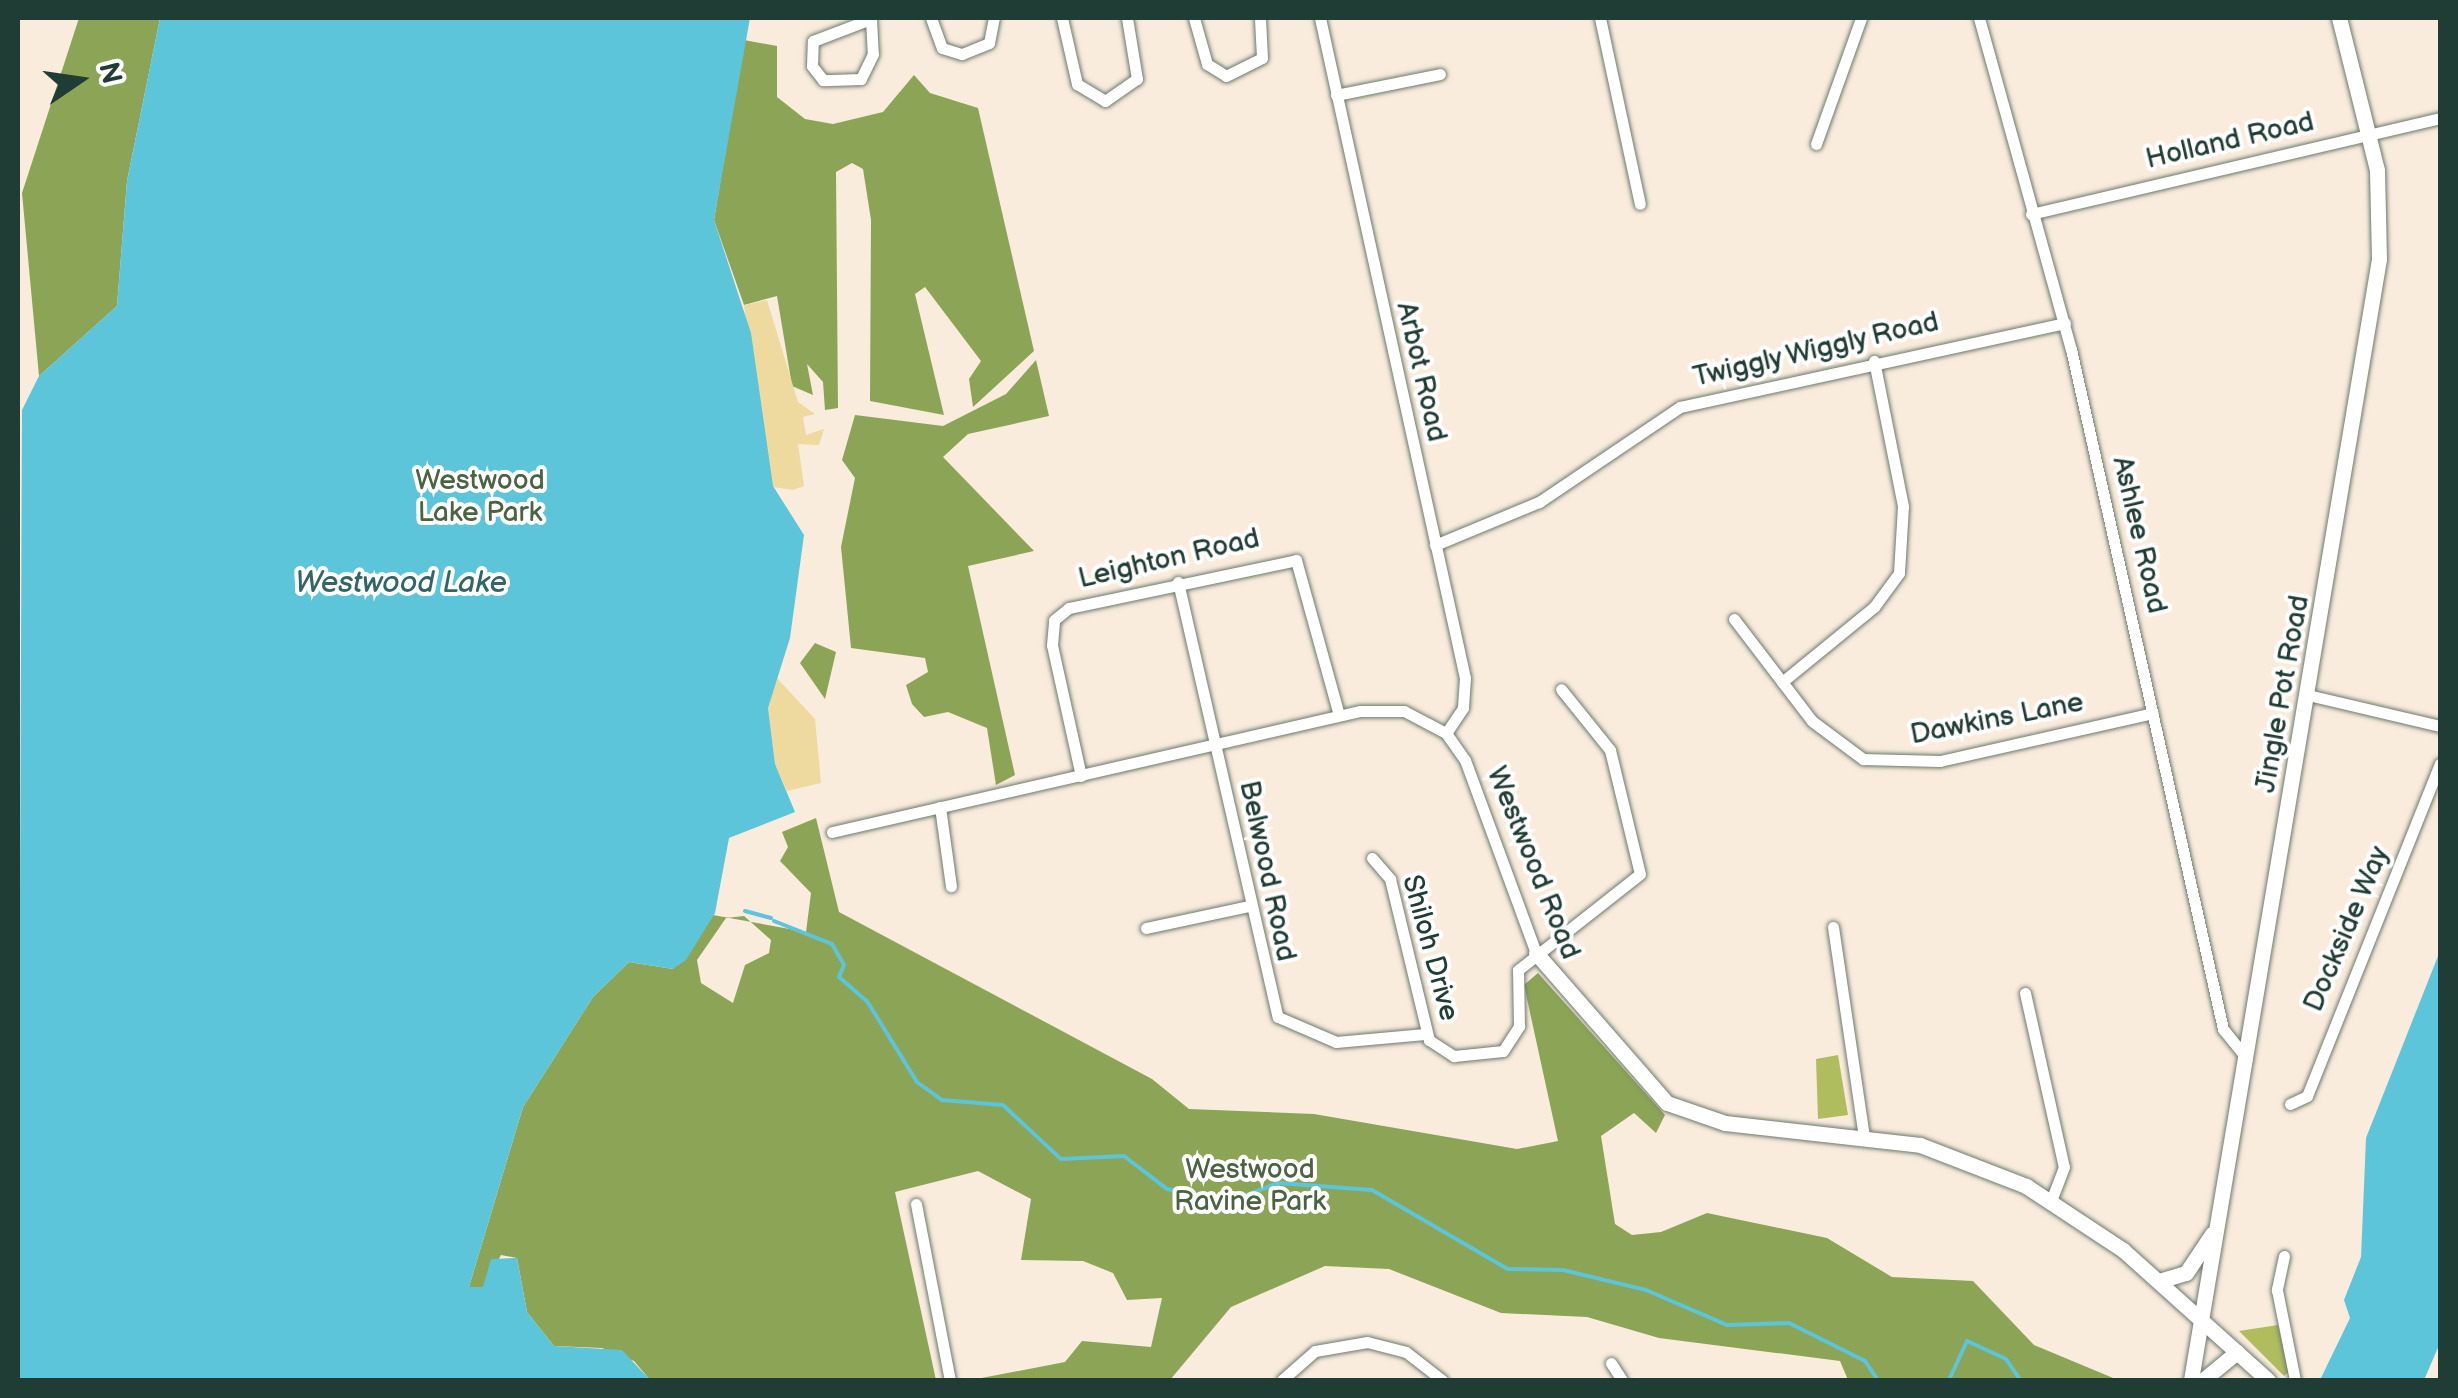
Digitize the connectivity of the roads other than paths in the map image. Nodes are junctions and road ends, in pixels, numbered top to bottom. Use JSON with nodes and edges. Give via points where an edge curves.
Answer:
{"nodes":[{"id":1,"x":874,"y":18,"type":"edge"},
{"id":2,"x":931,"y":18,"type":"edge"},
{"id":3,"x":994,"y":18,"type":"edge"},
{"id":4,"x":1062,"y":18,"type":"edge"},
{"id":5,"x":1127,"y":18,"type":"edge"},
{"id":6,"x":1194,"y":18,"type":"edge"},
{"id":7,"x":1260,"y":18,"type":"edge"},
{"id":8,"x":1320,"y":18,"type":"edge"},
{"id":9,"x":1600,"y":18,"type":"edge"},
{"id":10,"x":1861,"y":18,"type":"edge"},
{"id":11,"x":1979,"y":18,"type":"edge"},
{"id":12,"x":2339,"y":18,"type":"edge"},
{"id":13,"x":1440,"y":74,"type":"dead end"},
{"id":14,"x":1336,"y":95,"type":"junction"},
{"id":15,"x":2440,"y":118,"type":"edge"},
{"id":16,"x":2368,"y":134,"type":"junction"},
{"id":17,"x":1816,"y":144,"type":"dead end"},
{"id":18,"x":1640,"y":204,"type":"dead end"},
{"id":19,"x":2031,"y":214,"type":"junction"},
{"id":20,"x":2065,"y":322,"type":"junction"},
{"id":21,"x":1874,"y":361,"type":"junction"},
{"id":22,"x":1434,"y":545,"type":"junction"},
{"id":23,"x":1178,"y":582,"type":"junction"},
{"id":24,"x":1734,"y":618,"type":"dead end"},
{"id":25,"x":1782,"y":682,"type":"junction"},
{"id":26,"x":1561,"y":689,"type":"dead end"},
{"id":27,"x":2308,"y":695,"type":"junction"},
{"id":28,"x":2153,"y":713,"type":"junction"},
{"id":29,"x":1339,"y":715,"type":"junction"},
{"id":30,"x":2440,"y":726,"type":"edge"},
{"id":31,"x":1446,"y":733,"type":"junction"},
{"id":32,"x":1214,"y":746,"type":"junction"},
{"id":33,"x":2440,"y":764,"type":"edge"},
{"id":34,"x":1081,"y":776,"type":"junction"},
{"id":35,"x":940,"y":807,"type":"junction"},
{"id":36,"x":832,"y":832,"type":"dead end"},
{"id":37,"x":1372,"y":858,"type":"dead end"},
{"id":38,"x":951,"y":886,"type":"dead end"},
{"id":39,"x":1249,"y":906,"type":"junction"},
{"id":40,"x":1833,"y":927,"type":"dead end"},
{"id":41,"x":1146,"y":928,"type":"dead end"},
{"id":42,"x":1536,"y":953,"type":"junction"},
{"id":43,"x":2025,"y":993,"type":"dead end"},
{"id":44,"x":2221,"y":1021,"type":"junction"},
{"id":45,"x":2253,"y":1021,"type":"junction"},
{"id":46,"x":1425,"y":1034,"type":"junction"},
{"id":47,"x":2247,"y":1059,"type":"junction"},
{"id":48,"x":2290,"y":1104,"type":"dead end"},
{"id":49,"x":1864,"y":1138,"type":"junction"},
{"id":50,"x":2052,"y":1199,"type":"junction"},
{"id":51,"x":916,"y":1204,"type":"dead end"},
{"id":52,"x":2217,"y":1226,"type":"junction"},
{"id":53,"x":2284,"y":1256,"type":"dead end"},
{"id":54,"x":2159,"y":1281,"type":"junction"},
{"id":55,"x":2202,"y":1320,"type":"junction"},
{"id":56,"x":2237,"y":1352,"type":"junction"},
{"id":57,"x":1612,"y":1363,"type":"dead end"},
{"id":58,"x":950,"y":1380,"type":"edge"},
{"id":59,"x":1282,"y":1380,"type":"edge"},
{"id":60,"x":1442,"y":1380,"type":"edge"},
{"id":61,"x":1622,"y":1380,"type":"edge"},
{"id":62,"x":2192,"y":1380,"type":"edge"},
{"id":63,"x":2204,"y":1380,"type":"edge"},
{"id":64,"x":2268,"y":1380,"type":"edge"},
{"id":65,"x":2295,"y":1380,"type":"edge"}],
"edges":[{"from":1,"to":1,"type":"street","via":[[842,23],[812,41],[812,66],[823,80],[861,79],[873,54]]},
{"from":2,"to":3,"type":"street","via":[[942,48],[962,54],[989,43]]},
{"from":4,"to":5,"type":"street","via":[[1077,84],[1106,101],[1137,80]]},
{"from":6,"to":7,"type":"street","via":[[1207,64],[1226,76],[1262,58]]},
{"from":8,"to":14,"type":"street","name":"Arbot Road"},
{"from":9,"to":18,"type":"street"},
{"from":10,"to":17,"type":"street"},
{"from":11,"to":19,"type":"street","name":"Ashlee Road"},
{"from":12,"to":16,"type":"street","name":"Jingle Pot Road"},
{"from":13,"to":14,"type":"street"},
{"from":14,"to":22,"type":"street","name":"Arbot Road"},
{"from":15,"to":16,"type":"street","name":"Holland Road"},
{"from":16,"to":19,"type":"street","name":"Holland Road"},
{"from":16,"to":27,"type":"street","name":"Jingle Pot Road","via":[[2380,259]]},
{"from":19,"to":20,"type":"street","name":"Ashlee Road"},
{"from":20,"to":21,"type":"street","name":"Twiggly Wiggly Road"},
{"from":20,"to":28,"type":"street","name":"Ashlee Road"},
{"from":21,"to":22,"type":"street","name":"Twiggly Wiggly Road","via":[[1680,407],[1540,502]]},
{"from":21,"to":25,"type":"street","via":[[1904,506],[1899,572],[1874,607]]},
{"from":22,"to":31,"type":"street","name":"Arbot Road","via":[[1466,686]]},
{"from":23,"to":29,"type":"street","name":"Leighton Road","via":[[1278,559],[1301,564]]},
{"from":23,"to":32,"type":"street","name":"Belwood Road"},
{"from":23,"to":34,"type":"street","name":"Leighton Road","via":[[1054,620]]},
{"from":24,"to":25,"type":"street","name":"Dawkins Lane"},
{"from":25,"to":28,"type":"street","name":"Dawkins Lane","via":[[1843,749],[1888,764],[1940,761]]},
{"from":26,"to":42,"type":"street","via":[[1610,750],[1640,874]]},
{"from":27,"to":30,"type":"street"},
{"from":27,"to":45,"type":"street","name":"Jingle Pot Road"},
{"from":28,"to":44,"type":"street","name":"Ashlee Road"},
{"from":29,"to":31,"type":"street","via":[[1404,711]]},
{"from":29,"to":32,"type":"street"},
{"from":31,"to":42,"type":"street","name":"Westwood Road","via":[[1468,767]]},
{"from":32,"to":34,"type":"street"},
{"from":32,"to":39,"type":"street","name":"Belwood Road"},
{"from":33,"to":48,"type":"street","name":"Dockside Way","via":[[2307,1096]]},
{"from":34,"to":35,"type":"street"},
{"from":35,"to":36,"type":"street"},
{"from":35,"to":38,"type":"street"},
{"from":37,"to":46,"type":"street","name":"Shiloh Drive","via":[[1390,879]]},
{"from":39,"to":41,"type":"street"},
{"from":39,"to":46,"type":"street","name":"Belwood Road","via":[[1270,1001],[1290,1029],[1364,1044]]},
{"from":40,"to":49,"type":"street"},
{"from":42,"to":46,"type":"street","name":"Shiloh Drive","via":[[1515,976],[1520,1026],[1503,1051],[1454,1056]]},
{"from":42,"to":49,"type":"street","name":"Westwood Road","via":[[1667,1104],[1725,1123]]},
{"from":43,"to":50,"type":"street","via":[[2064,1168]]},
{"from":44,"to":45,"type":"street","via":[[2234,1031]]},
{"from":44,"to":47,"type":"street","name":"Ashlee Road"},
{"from":45,"to":47,"type":"street","name":"Jingle Pot Road"},
{"from":47,"to":52,"type":"street","name":"Jingle Pot Road"},
{"from":49,"to":50,"type":"street","name":"Westwood Road","via":[[1942,1151]]},
{"from":50,"to":54,"type":"street","name":"Westwood Road"},
{"from":51,"to":58,"type":"street"},
{"from":52,"to":54,"type":"street","via":[[2186,1273]]},
{"from":52,"to":55,"type":"street","name":"Jingle Pot Road"},
{"from":53,"to":65,"type":"street","via":[[2277,1290]]},
{"from":54,"to":55,"type":"street","name":"Westwood Road"},
{"from":55,"to":56,"type":"street","name":"Westwood Road"},
{"from":55,"to":62,"type":"street","name":"Jingle Pot Road"},
{"from":56,"to":63,"type":"street"},
{"from":56,"to":64,"type":"street","name":"Westwood Road"},
{"from":57,"to":61,"type":"street"},
{"from":59,"to":60,"type":"street","via":[[1315,1351],[1367,1342],[1406,1352]]}]}
